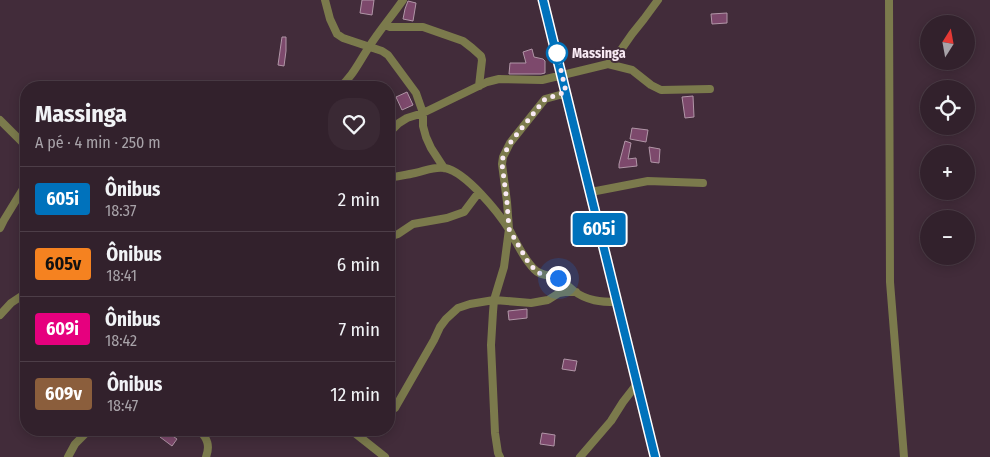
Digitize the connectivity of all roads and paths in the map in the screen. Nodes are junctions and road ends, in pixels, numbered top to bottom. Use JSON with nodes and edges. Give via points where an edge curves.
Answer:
{"nodes":[{"id":1,"x":325,"y":0,"type":"edge"},
{"id":2,"x":403,"y":0,"type":"edge"},
{"id":3,"x":543,"y":0,"type":"edge"},
{"id":4,"x":658,"y":0,"type":"edge"},
{"id":5,"x":889,"y":0,"type":"edge"},
{"id":6,"x":385,"y":26,"type":"junction"},
{"id":7,"x":369,"y":47,"type":"junction"},
{"id":8,"x":608,"y":64,"type":"junction"},
{"id":9,"x":562,"y":75,"type":"junction"},
{"id":10,"x":346,"y":81,"type":"edge"},
{"id":11,"x":479,"y":86,"type":"junction"},
{"id":12,"x":710,"y":89,"type":"dead end"},
{"id":13,"x":566,"y":92,"type":"junction"},
{"id":14,"x":423,"y":113,"type":"junction"},
{"id":15,"x":0,"y":120,"type":"edge"},
{"id":16,"x":395,"y":127,"type":"edge"},
{"id":17,"x":20,"y":140,"type":"edge"},
{"id":18,"x":444,"y":168,"type":"junction"},
{"id":19,"x":395,"y":177,"type":"edge"},
{"id":20,"x":703,"y":183,"type":"dead end"},
{"id":21,"x":478,"y":192,"type":"junction"},
{"id":22,"x":590,"y":192,"type":"junction"},
{"id":23,"x":20,"y":194,"type":"edge"},
{"id":24,"x":0,"y":228,"type":"edge"},
{"id":25,"x":509,"y":229,"type":"junction"},
{"id":26,"x":395,"y":235,"type":"edge"},
{"id":27,"x":576,"y":292,"type":"junction"},
{"id":28,"x":20,"y":297,"type":"edge"},
{"id":29,"x":494,"y":300,"type":"junction"},
{"id":30,"x":617,"y":302,"type":"junction"},
{"id":31,"x":0,"y":315,"type":"edge"},
{"id":32,"x":637,"y":384,"type":"junction"},
{"id":33,"x":395,"y":408,"type":"edge"},
{"id":34,"x":83,"y":436,"type":"edge"},
{"id":35,"x":204,"y":436,"type":"edge"},
{"id":36,"x":360,"y":437,"type":"edge"},
{"id":37,"x":68,"y":457,"type":"edge"},
{"id":38,"x":206,"y":457,"type":"edge"},
{"id":39,"x":385,"y":457,"type":"edge"},
{"id":40,"x":500,"y":457,"type":"edge"},
{"id":41,"x":580,"y":457,"type":"edge"},
{"id":42,"x":655,"y":457,"type":"edge"},
{"id":43,"x":904,"y":457,"type":"edge"}],
"edges":[{"from":1,"to":7,"type":"street","via":[[337,34]]},
{"from":2,"to":6,"type":"street"},
{"from":3,"to":9,"type":"street"},
{"from":4,"to":8,"type":"street"},
{"from":5,"to":43,"type":"street","via":[[890,282]]},
{"from":6,"to":7,"type":"street"},
{"from":6,"to":11,"type":"street","via":[[423,27],[463,41],[481,56]]},
{"from":7,"to":10,"type":"street"},
{"from":7,"to":14,"type":"street","via":[[382,51],[393,60],[416,92]]},
{"from":8,"to":9,"type":"street"},
{"from":8,"to":12,"type":"street","via":[[632,70],[661,90]]},
{"from":9,"to":11,"type":"street","via":[[542,80],[499,79]]},
{"from":9,"to":13,"type":"street"},
{"from":11,"to":14,"type":"street"},
{"from":13,"to":22,"type":"street"},
{"from":13,"to":25,"type":"street","via":[[545,99],[510,143],[503,157]]},
{"from":14,"to":16,"type":"street"},
{"from":14,"to":18,"type":"street","via":[[426,137]]},
{"from":15,"to":17,"type":"street"},
{"from":18,"to":19,"type":"street"},
{"from":18,"to":21,"type":"street","via":[[460,175]]},
{"from":20,"to":22,"type":"street","via":[[648,181]]},
{"from":21,"to":25,"type":"street"},
{"from":21,"to":26,"type":"street","via":[[464,212],[413,224]]},
{"from":22,"to":30,"type":"street"},
{"from":23,"to":24,"type":"street"},
{"from":25,"to":27,"type":"street","via":[[536,271],[558,278]]},
{"from":25,"to":29,"type":"street","via":[[504,267]]},
{"from":27,"to":29,"type":"street","via":[[559,293],[548,300],[531,303]]},
{"from":27,"to":30,"type":"street","via":[[596,302]]},
{"from":28,"to":31,"type":"street"},
{"from":29,"to":33,"type":"street","via":[[458,308],[446,319]]},
{"from":29,"to":40,"type":"street","via":[[491,345],[495,434]]},
{"from":30,"to":32,"type":"street"},
{"from":32,"to":41,"type":"street"},
{"from":32,"to":42,"type":"street"},
{"from":34,"to":37,"type":"street"},
{"from":35,"to":38,"type":"street","via":[[209,445]]},
{"from":36,"to":39,"type":"street"}]}
